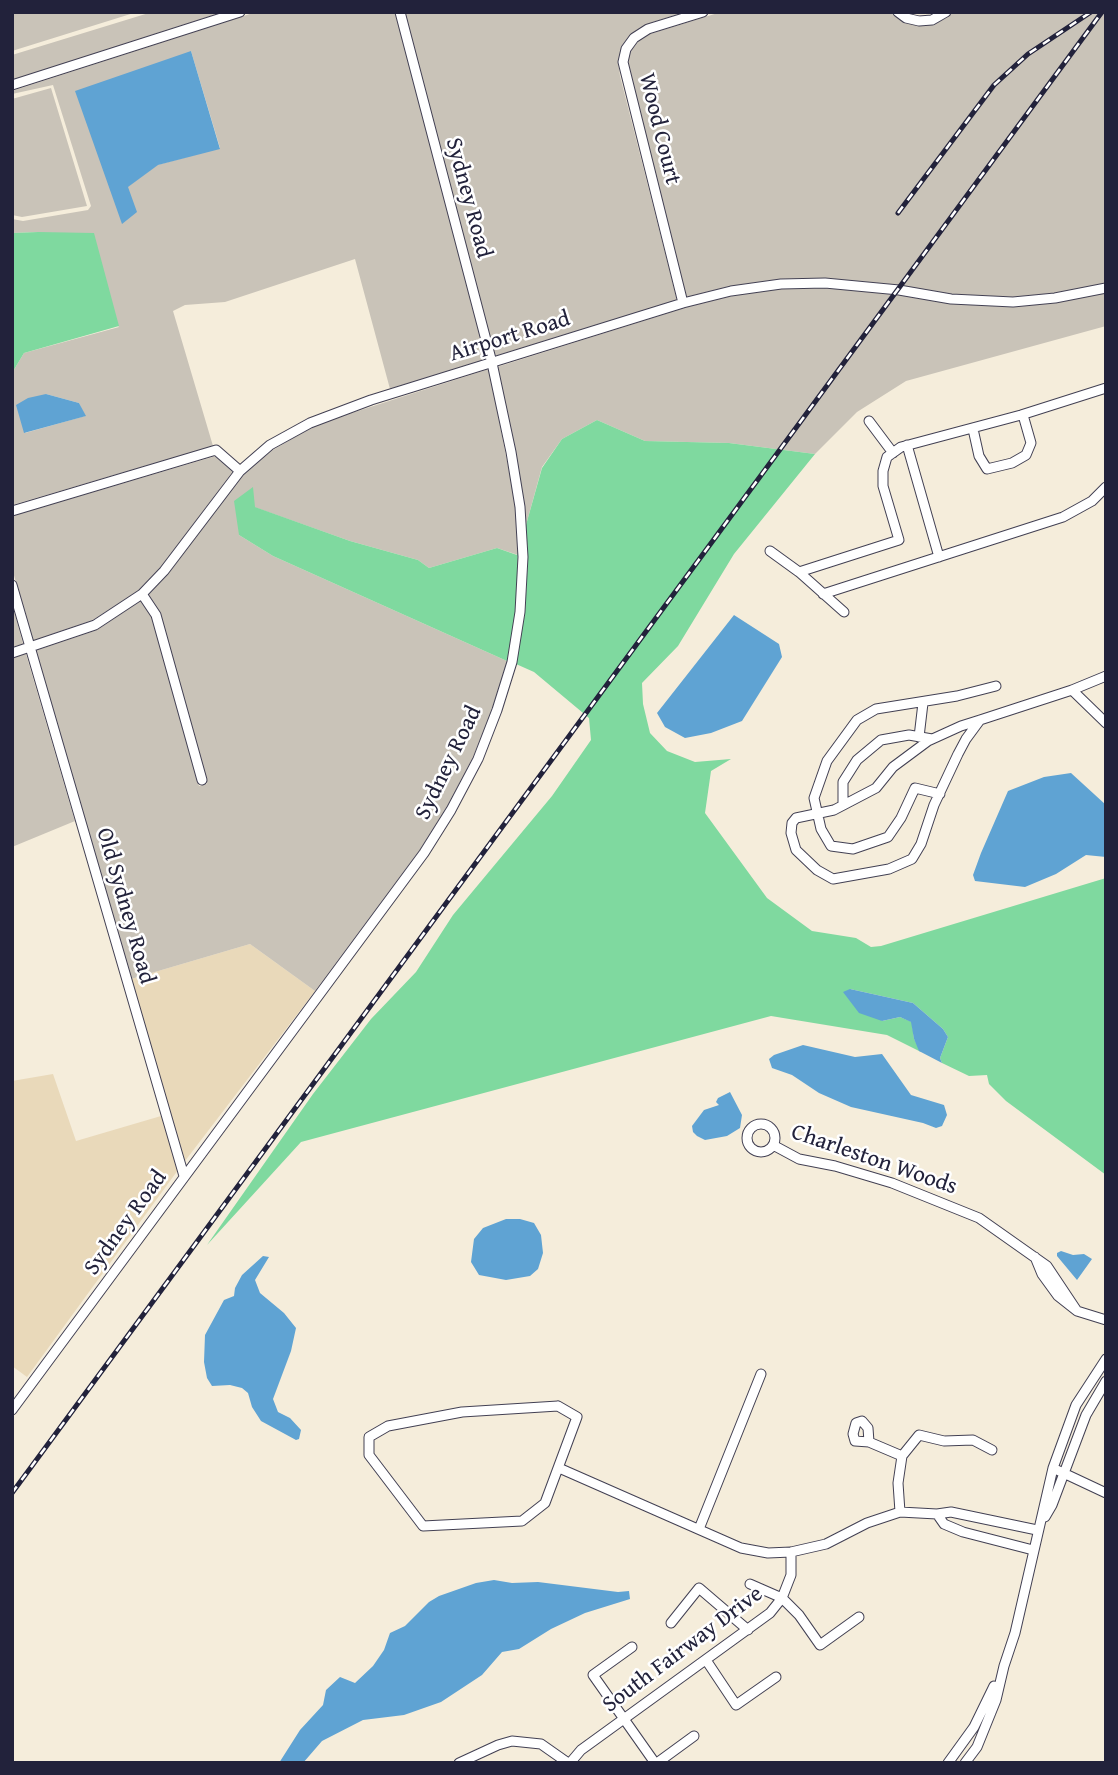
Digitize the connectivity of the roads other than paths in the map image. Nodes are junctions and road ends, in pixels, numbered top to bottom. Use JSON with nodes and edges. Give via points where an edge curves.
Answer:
{"nodes":[{"id":1,"x":240,"y":12,"type":"edge"},
{"id":2,"x":400,"y":12,"type":"edge"},
{"id":3,"x":703,"y":12,"type":"edge"},
{"id":4,"x":898,"y":12,"type":"edge"},
{"id":5,"x":946,"y":12,"type":"edge"},
{"id":6,"x":12,"y":85,"type":"edge"},
{"id":7,"x":1106,"y":288,"type":"edge"},
{"id":8,"x":683,"y":303,"type":"junction"},
{"id":9,"x":492,"y":363,"type":"junction"},
{"id":10,"x":1106,"y":388,"type":"edge"},
{"id":11,"x":1023,"y":415,"type":"junction"},
{"id":12,"x":869,"y":421,"type":"dead end"},
{"id":13,"x":973,"y":429,"type":"junction"},
{"id":14,"x":908,"y":445,"type":"junction"},
{"id":15,"x":893,"y":453,"type":"junction"},
{"id":16,"x":240,"y":471,"type":"junction"},
{"id":17,"x":1106,"y":487,"type":"edge"},
{"id":18,"x":12,"y":511,"type":"edge"},
{"id":19,"x":769,"y":551,"type":"dead end"},
{"id":20,"x":939,"y":557,"type":"junction"},
{"id":21,"x":799,"y":572,"type":"junction"},
{"id":22,"x":12,"y":586,"type":"edge"},
{"id":23,"x":142,"y":594,"type":"junction"},
{"id":24,"x":822,"y":594,"type":"junction"},
{"id":25,"x":844,"y":612,"type":"dead end"},
{"id":26,"x":29,"y":648,"type":"junction"},
{"id":27,"x":12,"y":653,"type":"edge"},
{"id":28,"x":1105,"y":676,"type":"edge"},
{"id":29,"x":996,"y":686,"type":"dead end"},
{"id":30,"x":1072,"y":690,"type":"junction"},
{"id":31,"x":923,"y":703,"type":"junction"},
{"id":32,"x":980,"y":720,"type":"junction"},
{"id":33,"x":1106,"y":723,"type":"edge"},
{"id":34,"x":919,"y":737,"type":"junction"},
{"id":35,"x":932,"y":739,"type":"junction"},
{"id":36,"x":202,"y":780,"type":"dead end"},
{"id":37,"x":940,"y":794,"type":"junction"},
{"id":38,"x":843,"y":806,"type":"junction"},
{"id":39,"x":817,"y":814,"type":"junction"},
{"id":40,"x":773,"y":1145,"type":"dead end"},
{"id":41,"x":184,"y":1176,"type":"junction"},
{"id":42,"x":1106,"y":1320,"type":"edge"},
{"id":43,"x":1106,"y":1359,"type":"edge"},
{"id":44,"x":761,"y":1374,"type":"dead end"},
{"id":45,"x":1106,"y":1381,"type":"edge"},
{"id":46,"x":12,"y":1410,"type":"edge"},
{"id":47,"x":869,"y":1441,"type":"dead end"},
{"id":48,"x":992,"y":1450,"type":"dead end"},
{"id":49,"x":902,"y":1456,"type":"junction"},
{"id":50,"x":559,"y":1468,"type":"junction"},
{"id":51,"x":1052,"y":1468,"type":"junction"},
{"id":52,"x":1063,"y":1472,"type":"junction"},
{"id":53,"x":1106,"y":1493,"type":"edge"},
{"id":54,"x":900,"y":1512,"type":"junction"},
{"id":55,"x":937,"y":1514,"type":"junction"},
{"id":56,"x":1038,"y":1527,"type":"junction"},
{"id":57,"x":699,"y":1529,"type":"junction"},
{"id":58,"x":1033,"y":1550,"type":"junction"},
{"id":59,"x":791,"y":1552,"type":"junction"},
{"id":60,"x":750,"y":1584,"type":"dead end"},
{"id":61,"x":782,"y":1598,"type":"junction"},
{"id":62,"x":859,"y":1617,"type":"dead end"},
{"id":63,"x":671,"y":1623,"type":"dead end"},
{"id":64,"x":748,"y":1630,"type":"junction"},
{"id":65,"x":632,"y":1647,"type":"dead end"},
{"id":66,"x":706,"y":1660,"type":"junction"},
{"id":67,"x":1004,"y":1666,"type":"junction"},
{"id":68,"x":776,"y":1677,"type":"dead end"},
{"id":69,"x":625,"y":1719,"type":"junction"},
{"id":70,"x":694,"y":1736,"type":"dead end"},
{"id":71,"x":459,"y":1763,"type":"edge"},
{"id":72,"x":569,"y":1763,"type":"edge"},
{"id":73,"x":656,"y":1763,"type":"edge"},
{"id":74,"x":948,"y":1763,"type":"edge"},
{"id":75,"x":965,"y":1763,"type":"edge"}],
"edges":[{"from":1,"to":6,"type":"street"},
{"from":2,"to":9,"type":"street","name":"Sydney Road"},
{"from":3,"to":8,"type":"street","name":"Wood Court","via":[[648,29],[634,38],[623,62]]},
{"from":4,"to":5,"type":"street","via":[[919,21]]},
{"from":7,"to":8,"type":"street","name":"Airport Road","via":[[1013,302],[825,283],[781,284]]},
{"from":8,"to":9,"type":"street","name":"Airport Road"},
{"from":9,"to":16,"type":"street","name":"Airport Road","via":[[310,423],[270,445]]},
{"from":9,"to":41,"type":"street","name":"Sydney Road","via":[[520,507],[523,557],[512,662],[497,710],[478,759],[422,855]]},
{"from":10,"to":11,"type":"street"},
{"from":11,"to":13,"type":"street"},
{"from":11,"to":13,"type":"street","via":[[1031,443],[1026,454],[1013,463],[987,469]]},
{"from":12,"to":15,"type":"street"},
{"from":13,"to":14,"type":"street"},
{"from":14,"to":15,"type":"street"},
{"from":14,"to":20,"type":"street"},
{"from":15,"to":21,"type":"street","via":[[887,457],[883,486],[899,540]]},
{"from":16,"to":18,"type":"street","via":[[216,450]]},
{"from":16,"to":23,"type":"street","name":"Airport Road"},
{"from":17,"to":20,"type":"street","via":[[1063,517]]},
{"from":19,"to":21,"type":"street"},
{"from":20,"to":24,"type":"street"},
{"from":21,"to":24,"type":"street"},
{"from":22,"to":26,"type":"street","name":"Old Sydney Road"},
{"from":23,"to":26,"type":"street","name":"Airport Road","via":[[95,625]]},
{"from":23,"to":36,"type":"street","via":[[156,615]]},
{"from":24,"to":25,"type":"street"},
{"from":26,"to":27,"type":"street","name":"Airport Road"},
{"from":26,"to":41,"type":"street","name":"Old Sydney Road"},
{"from":28,"to":30,"type":"street"},
{"from":29,"to":31,"type":"street"},
{"from":30,"to":32,"type":"street"},
{"from":30,"to":33,"type":"street"},
{"from":31,"to":34,"type":"street"},
{"from":31,"to":39,"type":"street","via":[[876,709],[857,720],[827,761],[814,798]]},
{"from":32,"to":35,"type":"street"},
{"from":32,"to":37,"type":"street"},
{"from":34,"to":35,"type":"street"},
{"from":34,"to":38,"type":"street","via":[[881,740],[857,760],[843,782]]},
{"from":35,"to":38,"type":"street","via":[[893,767],[876,788]]},
{"from":37,"to":39,"type":"street","via":[[915,788],[888,837],[853,849],[831,846]]},
{"from":37,"to":39,"type":"street","via":[[912,859],[864,874],[833,879],[796,850],[792,823]]},
{"from":38,"to":39,"type":"street"},
{"from":40,"to":42,"type":"street","name":"Charleston Woods","via":[[799,1160],[892,1182],[979,1218],[1047,1266],[1077,1311]]},
{"from":41,"to":46,"type":"street","name":"Sydney Road"},
{"from":43,"to":51,"type":"street","via":[[1076,1405]]},
{"from":44,"to":57,"type":"street"},
{"from":45,"to":52,"type":"street","via":[[1086,1415]]},
{"from":47,"to":49,"type":"street"},
{"from":48,"to":49,"type":"street","via":[[973,1440],[944,1441],[919,1435]]},
{"from":49,"to":54,"type":"street"},
{"from":50,"to":50,"type":"street","via":[[577,1417],[558,1406],[462,1412],[388,1426],[369,1437],[369,1455],[423,1526],[522,1521],[545,1503]]},
{"from":50,"to":57,"type":"street"},
{"from":51,"to":52,"type":"street"},
{"from":51,"to":56,"type":"street"},
{"from":52,"to":53,"type":"street"},
{"from":52,"to":56,"type":"street","via":[[1052,1505]]},
{"from":54,"to":55,"type":"street"},
{"from":54,"to":59,"type":"street","via":[[826,1544]]},
{"from":55,"to":56,"type":"street","via":[[951,1512]]},
{"from":55,"to":58,"type":"street","via":[[944,1524],[962,1532]]},
{"from":56,"to":58,"type":"street"},
{"from":57,"to":59,"type":"street","via":[[741,1548]]},
{"from":58,"to":67,"type":"street"},
{"from":59,"to":61,"type":"street","name":"South Fairway Drive","via":[[791,1575]]},
{"from":60,"to":61,"type":"street"},
{"from":61,"to":62,"type":"street","via":[[820,1645]]},
{"from":61,"to":64,"type":"street","name":"South Fairway Drive"},
{"from":63,"to":64,"type":"street","via":[[699,1588]]},
{"from":64,"to":66,"type":"street","name":"South Fairway Drive"},
{"from":65,"to":69,"type":"street","via":[[593,1675]]},
{"from":66,"to":68,"type":"street","via":[[736,1705]]},
{"from":66,"to":69,"type":"street","name":"South Fairway Drive"},
{"from":67,"to":74,"type":"street","via":[[974,1727]]},
{"from":67,"to":75,"type":"street","via":[[996,1700],[977,1747]]},
{"from":69,"to":72,"type":"street","name":"South Fairway Drive"},
{"from":69,"to":73,"type":"street"},
{"from":70,"to":73,"type":"street"},
{"from":71,"to":72,"type":"street","via":[[512,1741],[541,1744]]}]}
